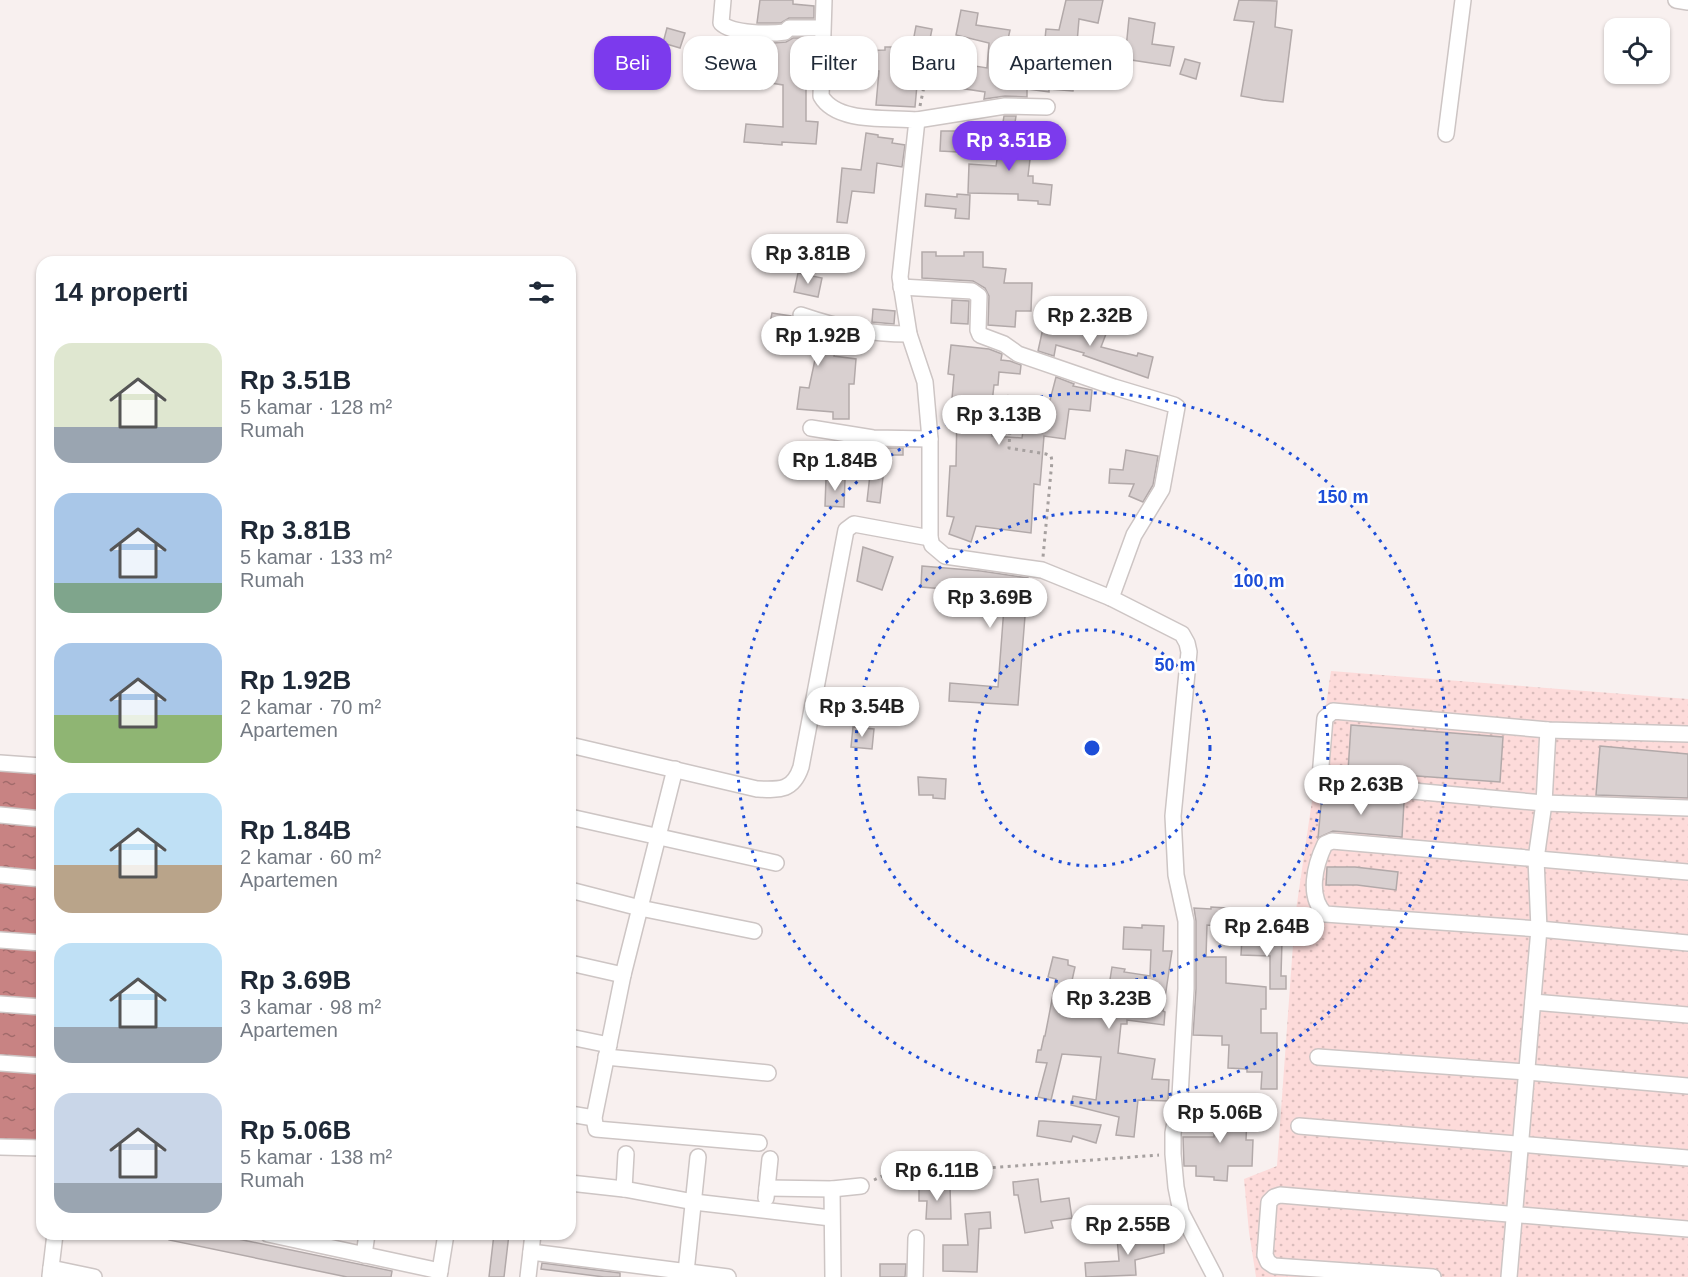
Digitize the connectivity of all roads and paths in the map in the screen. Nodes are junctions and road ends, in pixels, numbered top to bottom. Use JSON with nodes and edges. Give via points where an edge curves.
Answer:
{"nodes":[{"id":1,"x":723,"y":0,"type":"edge"},
{"id":2,"x":824,"y":0,"type":"edge"},
{"id":3,"x":1463,"y":0,"type":"edge"},
{"id":4,"x":1676,"y":0,"type":"edge"},
{"id":5,"x":1688,"y":2,"type":"edge"},
{"id":6,"x":822,"y":27,"type":"junction"},
{"id":7,"x":935,"y":33,"type":"dead end"},
{"id":8,"x":1047,"y":107,"type":"dead end"},
{"id":9,"x":917,"y":120,"type":"junction"},
{"id":10,"x":1446,"y":134,"type":"dead end"},
{"id":11,"x":902,"y":287,"type":"junction"},
{"id":12,"x":801,"y":315,"type":"dead end"},
{"id":13,"x":909,"y":334,"type":"junction"},
{"id":14,"x":1009,"y":395,"type":"dead end"},
{"id":15,"x":812,"y":428,"type":"dead end"},
{"id":16,"x":930,"y":439,"type":"junction"},
{"id":17,"x":930,"y":538,"type":"junction"},
{"id":18,"x":1042,"y":570,"type":"junction"},
{"id":19,"x":1111,"y":598,"type":"junction"},
{"id":20,"x":1548,"y":730,"type":"junction"},
{"id":21,"x":1688,"y":734,"type":"edge"},
{"id":22,"x":576,"y":746,"type":"edge"},
{"id":23,"x":0,"y":763,"type":"edge"},
{"id":24,"x":36,"y":766,"type":"edge"},
{"id":25,"x":675,"y":769,"type":"junction"},
{"id":26,"x":1544,"y":803,"type":"junction"},
{"id":27,"x":1688,"y":808,"type":"edge"},
{"id":28,"x":0,"y":815,"type":"edge"},
{"id":29,"x":36,"y":818,"type":"edge"},
{"id":30,"x":576,"y":818,"type":"edge"},
{"id":31,"x":658,"y":838,"type":"junction"},
{"id":32,"x":1536,"y":859,"type":"junction"},
{"id":33,"x":776,"y":863,"type":"dead end"},
{"id":34,"x":1688,"y":872,"type":"edge"},
{"id":35,"x":0,"y":875,"type":"edge"},
{"id":36,"x":36,"y":878,"type":"edge"},
{"id":37,"x":576,"y":892,"type":"edge"},
{"id":38,"x":640,"y":908,"type":"junction"},
{"id":39,"x":1539,"y":929,"type":"junction"},
{"id":40,"x":754,"y":931,"type":"dead end"},
{"id":41,"x":0,"y":940,"type":"edge"},
{"id":42,"x":36,"y":943,"type":"edge"},
{"id":43,"x":1688,"y":943,"type":"edge"},
{"id":44,"x":576,"y":964,"type":"edge"},
{"id":45,"x":623,"y":975,"type":"junction"},
{"id":46,"x":1533,"y":1002,"type":"junction"},
{"id":47,"x":0,"y":1004,"type":"edge"},
{"id":48,"x":36,"y":1007,"type":"edge"},
{"id":49,"x":1688,"y":1016,"type":"edge"},
{"id":50,"x":576,"y":1038,"type":"edge"},
{"id":51,"x":608,"y":1051,"type":"junction"},
{"id":52,"x":1318,"y":1057,"type":"dead end"},
{"id":53,"x":0,"y":1063,"type":"edge"},
{"id":54,"x":36,"y":1066,"type":"edge"},
{"id":55,"x":1527,"y":1071,"type":"junction"},
{"id":56,"x":768,"y":1073,"type":"dead end"},
{"id":57,"x":1688,"y":1086,"type":"edge"},
{"id":58,"x":576,"y":1115,"type":"edge"},
{"id":59,"x":594,"y":1118,"type":"junction"},
{"id":60,"x":1299,"y":1126,"type":"dead end"},
{"id":61,"x":759,"y":1143,"type":"dead end"},
{"id":62,"x":1521,"y":1143,"type":"junction"},
{"id":63,"x":0,"y":1147,"type":"edge"},
{"id":64,"x":36,"y":1148,"type":"edge"},
{"id":65,"x":626,"y":1154,"type":"dead end"},
{"id":66,"x":1173,"y":1154,"type":"junction"},
{"id":67,"x":698,"y":1157,"type":"dead end"},
{"id":68,"x":1688,"y":1158,"type":"edge"},
{"id":69,"x":770,"y":1159,"type":"dead end"},
{"id":70,"x":576,"y":1184,"type":"edge"},
{"id":71,"x":861,"y":1186,"type":"joint"},
{"id":72,"x":767,"y":1188,"type":"junction"},
{"id":73,"x":624,"y":1189,"type":"junction"},
{"id":74,"x":832,"y":1189,"type":"junction"},
{"id":75,"x":694,"y":1202,"type":"junction"},
{"id":76,"x":765,"y":1210,"type":"junction"},
{"id":77,"x":1515,"y":1214,"type":"junction"},
{"id":78,"x":831,"y":1218,"type":"junction"},
{"id":79,"x":1688,"y":1229,"type":"edge"},
{"id":80,"x":916,"y":1238,"type":"dead end"},
{"id":81,"x":54,"y":1240,"type":"edge"},
{"id":82,"x":308,"y":1240,"type":"edge"},
{"id":83,"x":366,"y":1240,"type":"edge"},
{"id":84,"x":445,"y":1240,"type":"edge"},
{"id":85,"x":532,"y":1240,"type":"edge"},
{"id":86,"x":531,"y":1252,"type":"junction"},
{"id":87,"x":364,"y":1255,"type":"junction"},
{"id":88,"x":686,"y":1272,"type":"junction"},
{"id":89,"x":51,"y":1273,"type":"edge"},
{"id":90,"x":439,"y":1274,"type":"edge"},
{"id":91,"x":94,"y":1277,"type":"edge"},
{"id":92,"x":528,"y":1277,"type":"edge"},
{"id":93,"x":728,"y":1277,"type":"edge"},
{"id":94,"x":833,"y":1277,"type":"edge"},
{"id":95,"x":915,"y":1277,"type":"edge"},
{"id":96,"x":1215,"y":1277,"type":"edge"},
{"id":97,"x":1433,"y":1277,"type":"edge"},
{"id":98,"x":1509,"y":1277,"type":"edge"}],
"edges":[{"from":1,"to":6,"type":"street","via":[[721,22],[731,29],[776,33],[789,28]]},
{"from":2,"to":6,"type":"street"},
{"from":3,"to":10,"type":"street"},
{"from":4,"to":5,"type":"street"},
{"from":6,"to":9,"type":"street","via":[[821,96],[826,105],[851,115]]},
{"from":7,"to":9,"type":"path"},
{"from":8,"to":9,"type":"street","via":[[1005,106]]},
{"from":9,"to":11,"type":"street"},
{"from":11,"to":13,"type":"street"},
{"from":11,"to":19,"type":"street","via":[[972,291],[979,296],[980,335],[1018,354],[1177,407],[1162,489],[1134,535]]},
{"from":12,"to":13,"type":"street","via":[[853,331]]},
{"from":13,"to":16,"type":"street","via":[[925,382]]},
{"from":14,"to":18,"type":"path","via":[[1009,448],[1046,454],[1052,461]]},
{"from":15,"to":16,"type":"street","via":[[873,438]]},
{"from":16,"to":17,"type":"street"},
{"from":17,"to":18,"type":"street","via":[[945,556]]},
{"from":17,"to":25,"type":"street","via":[[854,524],[846,530],[797,779],[780,790],[757,789]]},
{"from":18,"to":19,"type":"street"},
{"from":19,"to":66,"type":"street","via":[[1182,634],[1189,652],[1173,816],[1176,875],[1186,921],[1186,989]]},
{"from":20,"to":21,"type":"street"},
{"from":20,"to":26,"type":"street"},
{"from":20,"to":26,"type":"street","via":[[1333,711],[1324,718],[1320,777],[1325,783]]},
{"from":22,"to":25,"type":"street"},
{"from":23,"to":24,"type":"street"},
{"from":25,"to":31,"type":"street"},
{"from":26,"to":27,"type":"street"},
{"from":26,"to":32,"type":"street"},
{"from":28,"to":29,"type":"street"},
{"from":30,"to":31,"type":"street"},
{"from":31,"to":33,"type":"street"},
{"from":31,"to":38,"type":"street"},
{"from":32,"to":34,"type":"street"},
{"from":32,"to":39,"type":"street"},
{"from":32,"to":39,"type":"street","via":[[1332,842],[1324,844],[1314,876],[1318,907],[1324,914]]},
{"from":35,"to":36,"type":"street"},
{"from":37,"to":38,"type":"street"},
{"from":38,"to":40,"type":"street"},
{"from":38,"to":45,"type":"street"},
{"from":39,"to":43,"type":"street"},
{"from":39,"to":46,"type":"street"},
{"from":41,"to":42,"type":"street"},
{"from":44,"to":45,"type":"street"},
{"from":45,"to":51,"type":"street"},
{"from":46,"to":49,"type":"street"},
{"from":46,"to":55,"type":"street"},
{"from":47,"to":48,"type":"street"},
{"from":50,"to":51,"type":"street"},
{"from":51,"to":56,"type":"street"},
{"from":51,"to":59,"type":"street"},
{"from":52,"to":55,"type":"street"},
{"from":53,"to":54,"type":"street"},
{"from":55,"to":57,"type":"street"},
{"from":55,"to":62,"type":"street"},
{"from":58,"to":59,"type":"street"},
{"from":59,"to":61,"type":"street","via":[[596,1129]]},
{"from":60,"to":62,"type":"street"},
{"from":62,"to":68,"type":"street"},
{"from":62,"to":77,"type":"street"},
{"from":63,"to":64,"type":"street"},
{"from":65,"to":73,"type":"street"},
{"from":66,"to":71,"type":"path","via":[[882,1176]]},
{"from":66,"to":96,"type":"street","via":[[1181,1212]]},
{"from":67,"to":75,"type":"street"},
{"from":69,"to":72,"type":"street"},
{"from":70,"to":73,"type":"street"},
{"from":71,"to":74,"type":"street"},
{"from":72,"to":74,"type":"street"},
{"from":72,"to":76,"type":"street"},
{"from":73,"to":75,"type":"street"},
{"from":74,"to":78,"type":"street"},
{"from":75,"to":76,"type":"street"},
{"from":75,"to":88,"type":"street"},
{"from":76,"to":78,"type":"street"},
{"from":77,"to":79,"type":"street"},
{"from":77,"to":97,"type":"street","via":[[1280,1196],[1269,1202],[1265,1255],[1274,1266]]},
{"from":77,"to":98,"type":"street"},
{"from":78,"to":94,"type":"street"},
{"from":80,"to":95,"type":"street"},
{"from":81,"to":89,"type":"street"},
{"from":82,"to":87,"type":"street"},
{"from":83,"to":87,"type":"street"},
{"from":84,"to":90,"type":"street"},
{"from":85,"to":86,"type":"street"},
{"from":86,"to":88,"type":"street"},
{"from":86,"to":92,"type":"street"},
{"from":87,"to":90,"type":"street"},
{"from":88,"to":93,"type":"street"},
{"from":89,"to":91,"type":"street"}]}
